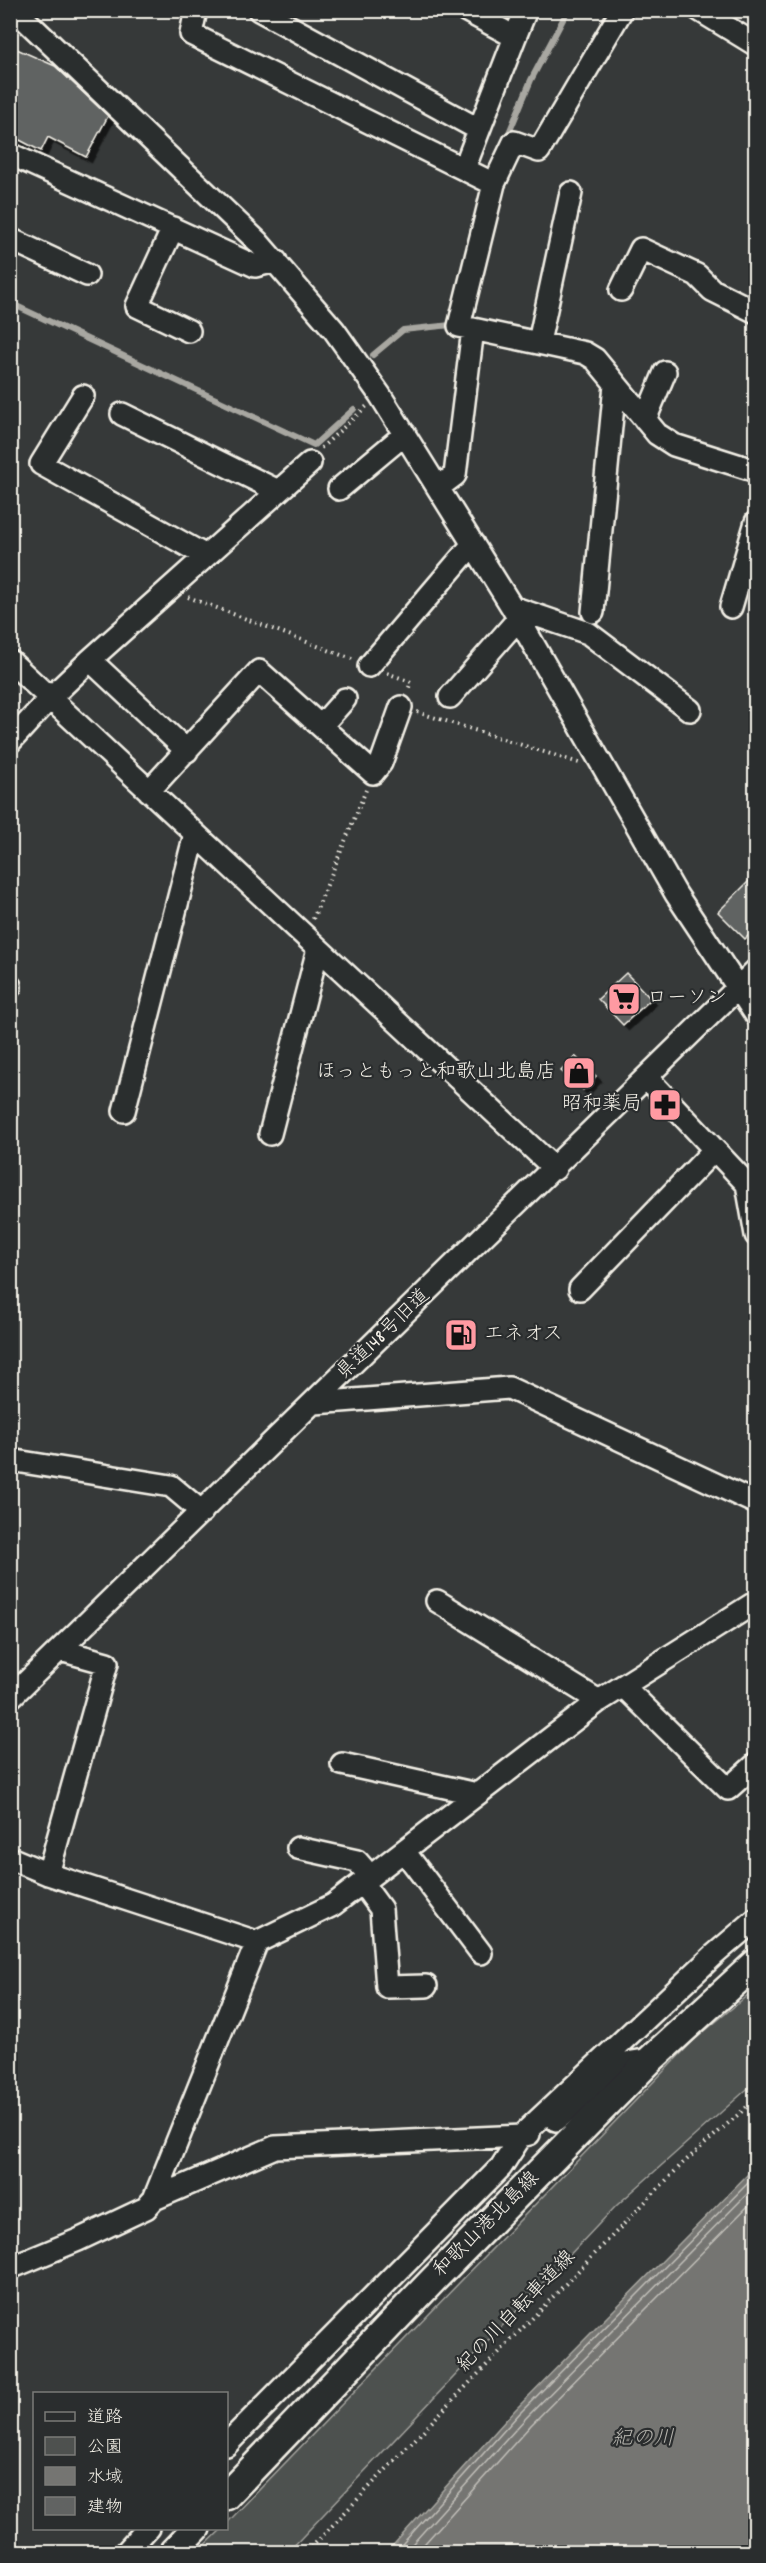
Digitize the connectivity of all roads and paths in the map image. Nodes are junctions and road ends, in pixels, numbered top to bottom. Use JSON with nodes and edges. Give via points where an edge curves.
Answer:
{"nodes":[{"id":1,"x":15,"y":10,"type":"edge"},
{"id":2,"x":196,"y":10,"type":"edge"},
{"id":3,"x":259,"y":10,"type":"edge"},
{"id":4,"x":465,"y":10,"type":"edge"},
{"id":5,"x":526,"y":10,"type":"edge"},
{"id":6,"x":622,"y":10,"type":"edge"},
{"id":7,"x":699,"y":10,"type":"edge"},
{"id":8,"x":515,"y":37,"type":"junction"},
{"id":9,"x":753,"y":38,"type":"edge"},
{"id":10,"x":478,"y":129,"type":"junction"},
{"id":11,"x":10,"y":154,"type":"edge"},
{"id":12,"x":464,"y":169,"type":"junction"},
{"id":13,"x":490,"y":182,"type":"junction"},
{"id":14,"x":570,"y":193,"type":"dead end"},
{"id":15,"x":173,"y":228,"type":"junction"},
{"id":16,"x":10,"y":239,"type":"edge"},
{"id":17,"x":276,"y":261,"type":"junction"},
{"id":18,"x":87,"y":275,"type":"dead end"},
{"id":19,"x":621,"y":290,"type":"dead end"},
{"id":20,"x":756,"y":312,"type":"edge"},
{"id":21,"x":472,"y":329,"type":"junction"},
{"id":22,"x":189,"y":331,"type":"dead end"},
{"id":23,"x":539,"y":342,"type":"junction"},
{"id":24,"x":665,"y":372,"type":"dead end"},
{"id":25,"x":615,"y":385,"type":"junction"},
{"id":26,"x":380,"y":394,"type":"junction"},
{"id":27,"x":83,"y":396,"type":"dead end"},
{"id":28,"x":122,"y":414,"type":"dead end"},
{"id":29,"x":645,"y":420,"type":"junction"},
{"id":30,"x":405,"y":434,"type":"junction"},
{"id":31,"x":310,"y":463,"type":"joint"},
{"id":32,"x":756,"y":471,"type":"edge"},
{"id":33,"x":439,"y":487,"type":"junction"},
{"id":34,"x":339,"y":489,"type":"dead end"},
{"id":35,"x":278,"y":491,"type":"junction"},
{"id":36,"x":756,"y":522,"type":"edge"},
{"id":37,"x":473,"y":544,"type":"junction"},
{"id":38,"x":206,"y":556,"type":"junction"},
{"id":39,"x":168,"y":589,"type":"junction"},
{"id":40,"x":731,"y":607,"type":"dead end"},
{"id":41,"x":515,"y":612,"type":"junction"},
{"id":42,"x":593,"y":612,"type":"dead end"},
{"id":43,"x":10,"y":660,"type":"edge"},
{"id":44,"x":90,"y":660,"type":"junction"},
{"id":45,"x":369,"y":666,"type":"junction"},
{"id":46,"x":450,"y":697,"type":"dead end"},
{"id":47,"x":50,"y":698,"type":"junction"},
{"id":48,"x":345,"y":699,"type":"dead end"},
{"id":49,"x":401,"y":707,"type":"junction"},
{"id":50,"x":690,"y":710,"type":"dead end"},
{"id":51,"x":321,"y":726,"type":"junction"},
{"id":52,"x":10,"y":742,"type":"edge"},
{"id":53,"x":187,"y":751,"type":"junction"},
{"id":54,"x":607,"y":772,"type":"junction"},
{"id":55,"x":373,"y":773,"type":"junction"},
{"id":56,"x":149,"y":791,"type":"junction"},
{"id":57,"x":195,"y":834,"type":"junction"},
{"id":58,"x":312,"y":943,"type":"junction"},
{"id":59,"x":756,"y":970,"type":"edge"},
{"id":60,"x":736,"y":989,"type":"junction"},
{"id":61,"x":756,"y":1015,"type":"edge"},
{"id":62,"x":647,"y":1078,"type":"junction"},
{"id":63,"x":124,"y":1111,"type":"dead end"},
{"id":64,"x":270,"y":1134,"type":"dead end"},
{"id":65,"x":714,"y":1150,"type":"junction"},
{"id":66,"x":555,"y":1169,"type":"junction"},
{"id":67,"x":756,"y":1235,"type":"edge"},
{"id":68,"x":580,"y":1289,"type":"dead end"},
{"id":69,"x":315,"y":1403,"type":"junction"},
{"id":70,"x":10,"y":1460,"type":"edge"},
{"id":71,"x":756,"y":1503,"type":"edge"},
{"id":72,"x":202,"y":1512,"type":"junction"},
{"id":73,"x":437,"y":1601,"type":"dead end"},
{"id":74,"x":756,"y":1602,"type":"edge"},
{"id":75,"x":60,"y":1650,"type":"junction"},
{"id":76,"x":623,"y":1686,"type":"junction"},
{"id":77,"x":10,"y":1698,"type":"edge"},
{"id":78,"x":599,"y":1701,"type":"junction"},
{"id":79,"x":342,"y":1764,"type":"dead end"},
{"id":80,"x":756,"y":1764,"type":"edge"},
{"id":81,"x":477,"y":1794,"type":"junction"},
{"id":82,"x":298,"y":1848,"type":"dead end"},
{"id":83,"x":404,"y":1851,"type":"junction"},
{"id":84,"x":10,"y":1858,"type":"edge"},
{"id":85,"x":48,"y":1874,"type":"junction"},
{"id":86,"x":366,"y":1880,"type":"junction"},
{"id":87,"x":756,"y":1919,"type":"edge"},
{"id":88,"x":257,"y":1942,"type":"junction"},
{"id":89,"x":481,"y":1953,"type":"dead end"},
{"id":90,"x":756,"y":1963,"type":"edge"},
{"id":91,"x":426,"y":1986,"type":"dead end"},
{"id":92,"x":651,"y":2059,"type":"junction"},
{"id":93,"x":756,"y":2099,"type":"edge"},
{"id":94,"x":521,"y":2136,"type":"junction"},
{"id":95,"x":154,"y":2199,"type":"junction"},
{"id":96,"x":12,"y":2267,"type":"edge"},
{"id":97,"x":228,"y":2443,"type":"edge"},
{"id":98,"x":228,"y":2494,"type":"edge"},
{"id":99,"x":147,"y":2530,"type":"edge"},
{"id":100,"x":195,"y":2530,"type":"edge"},
{"id":101,"x":126,"y":2553,"type":"edge"},
{"id":102,"x":173,"y":2553,"type":"edge"},
{"id":103,"x":307,"y":2553,"type":"edge"}],
"edges":[{"from":1,"to":17,"type":"street"},
{"from":2,"to":12,"type":"street","via":[[191,34]]},
{"from":3,"to":10,"type":"street"},
{"from":4,"to":8,"type":"street"},
{"from":5,"to":8,"type":"street"},
{"from":6,"to":13,"type":"street","via":[[539,151],[514,142]]},
{"from":7,"to":9,"type":"street"},
{"from":8,"to":10,"type":"street"},
{"from":10,"to":12,"type":"street"},
{"from":11,"to":15,"type":"street"},
{"from":12,"to":13,"type":"street"},
{"from":13,"to":21,"type":"street","via":[[459,326]]},
{"from":14,"to":23,"type":"street"},
{"from":15,"to":17,"type":"street","via":[[255,266]]},
{"from":15,"to":22,"type":"street","via":[[137,306]]},
{"from":16,"to":18,"type":"street"},
{"from":17,"to":26,"type":"street","via":[[334,330]]},
{"from":19,"to":20,"type":"street","via":[[641,249],[697,275],[712,290]]},
{"from":21,"to":23,"type":"street"},
{"from":21,"to":33,"type":"street","via":[[455,475]]},
{"from":23,"to":25,"type":"street","via":[[585,353],[595,359]]},
{"from":24,"to":29,"type":"street"},
{"from":25,"to":29,"type":"street"},
{"from":25,"to":42,"type":"street"},
{"from":26,"to":30,"type":"street"},
{"from":26,"to":31,"type":"path","via":[[315,453]]},
{"from":27,"to":38,"type":"street","via":[[41,464]]},
{"from":28,"to":35,"type":"street"},
{"from":29,"to":32,"type":"street","via":[[674,445]]},
{"from":30,"to":33,"type":"street"},
{"from":30,"to":34,"type":"street"},
{"from":31,"to":35,"type":"street"},
{"from":33,"to":37,"type":"street"},
{"from":35,"to":38,"type":"street"},
{"from":36,"to":40,"type":"street"},
{"from":37,"to":41,"type":"street"},
{"from":37,"to":45,"type":"street"},
{"from":38,"to":39,"type":"street"},
{"from":39,"to":44,"type":"street"},
{"from":39,"to":45,"type":"path"},
{"from":41,"to":46,"type":"street"},
{"from":41,"to":50,"type":"street","via":[[588,633]]},
{"from":41,"to":54,"type":"street"},
{"from":43,"to":47,"type":"street"},
{"from":44,"to":47,"type":"street"},
{"from":44,"to":53,"type":"street"},
{"from":45,"to":49,"type":"path","via":[[411,682]]},
{"from":47,"to":52,"type":"street"},
{"from":47,"to":56,"type":"street"},
{"from":48,"to":51,"type":"street"},
{"from":49,"to":54,"type":"path"},
{"from":49,"to":55,"type":"street","via":[[381,763]]},
{"from":51,"to":53,"type":"street","via":[[259,671]]},
{"from":51,"to":55,"type":"street"},
{"from":53,"to":56,"type":"street"},
{"from":54,"to":60,"type":"street","via":[[676,894]]},
{"from":55,"to":58,"type":"path"},
{"from":56,"to":57,"type":"street"},
{"from":57,"to":58,"type":"street"},
{"from":57,"to":63,"type":"street"},
{"from":58,"to":64,"type":"street"},
{"from":58,"to":66,"type":"street"},
{"from":59,"to":60,"type":"street","name":"県道148号旧道"},
{"from":60,"to":61,"type":"street"},
{"from":60,"to":62,"type":"street","name":"県道148号旧道"},
{"from":62,"to":65,"type":"street"},
{"from":62,"to":66,"type":"street","name":"県道148号旧道"},
{"from":65,"to":67,"type":"street","via":[[747,1184]]},
{"from":65,"to":68,"type":"street"},
{"from":66,"to":69,"type":"street","name":"県道148号旧道"},
{"from":69,"to":71,"type":"street","via":[[509,1388]]},
{"from":69,"to":72,"type":"street","name":"県道148号旧道"},
{"from":70,"to":72,"type":"street","via":[[171,1486]]},
{"from":72,"to":75,"type":"street","name":"県道148号旧道"},
{"from":73,"to":78,"type":"street"},
{"from":74,"to":76,"type":"street"},
{"from":75,"to":77,"type":"street","name":"県道148号旧道"},
{"from":75,"to":85,"type":"street","via":[[106,1663]]},
{"from":76,"to":78,"type":"street"},
{"from":76,"to":80,"type":"street","via":[[728,1789]]},
{"from":78,"to":81,"type":"street"},
{"from":79,"to":81,"type":"street"},
{"from":81,"to":83,"type":"street"},
{"from":82,"to":86,"type":"street","via":[[357,1861]]},
{"from":83,"to":86,"type":"street"},
{"from":83,"to":89,"type":"street"},
{"from":84,"to":85,"type":"street"},
{"from":85,"to":88,"type":"street"},
{"from":86,"to":88,"type":"street","via":[[333,1905]]},
{"from":86,"to":91,"type":"street","via":[[381,1909],[387,1987]]},
{"from":87,"to":94,"type":"street"},
{"from":88,"to":95,"type":"street"},
{"from":90,"to":92,"type":"main road","name":"和歌山港北島線"},
{"from":92,"to":94,"type":"street","via":[[626,2063],[544,2129]]},
{"from":92,"to":98,"type":"main road","name":"和歌山港北島線"},
{"from":93,"to":103,"type":"path","name":"紀の川自転車道線","via":[[684,2163]]},
{"from":94,"to":95,"type":"street","via":[[275,2147]]},
{"from":94,"to":97,"type":"street","via":[[501,2167]]},
{"from":95,"to":96,"type":"street","via":[[146,2208]]},
{"from":99,"to":101,"type":"street"},
{"from":100,"to":102,"type":"main road"}]}
